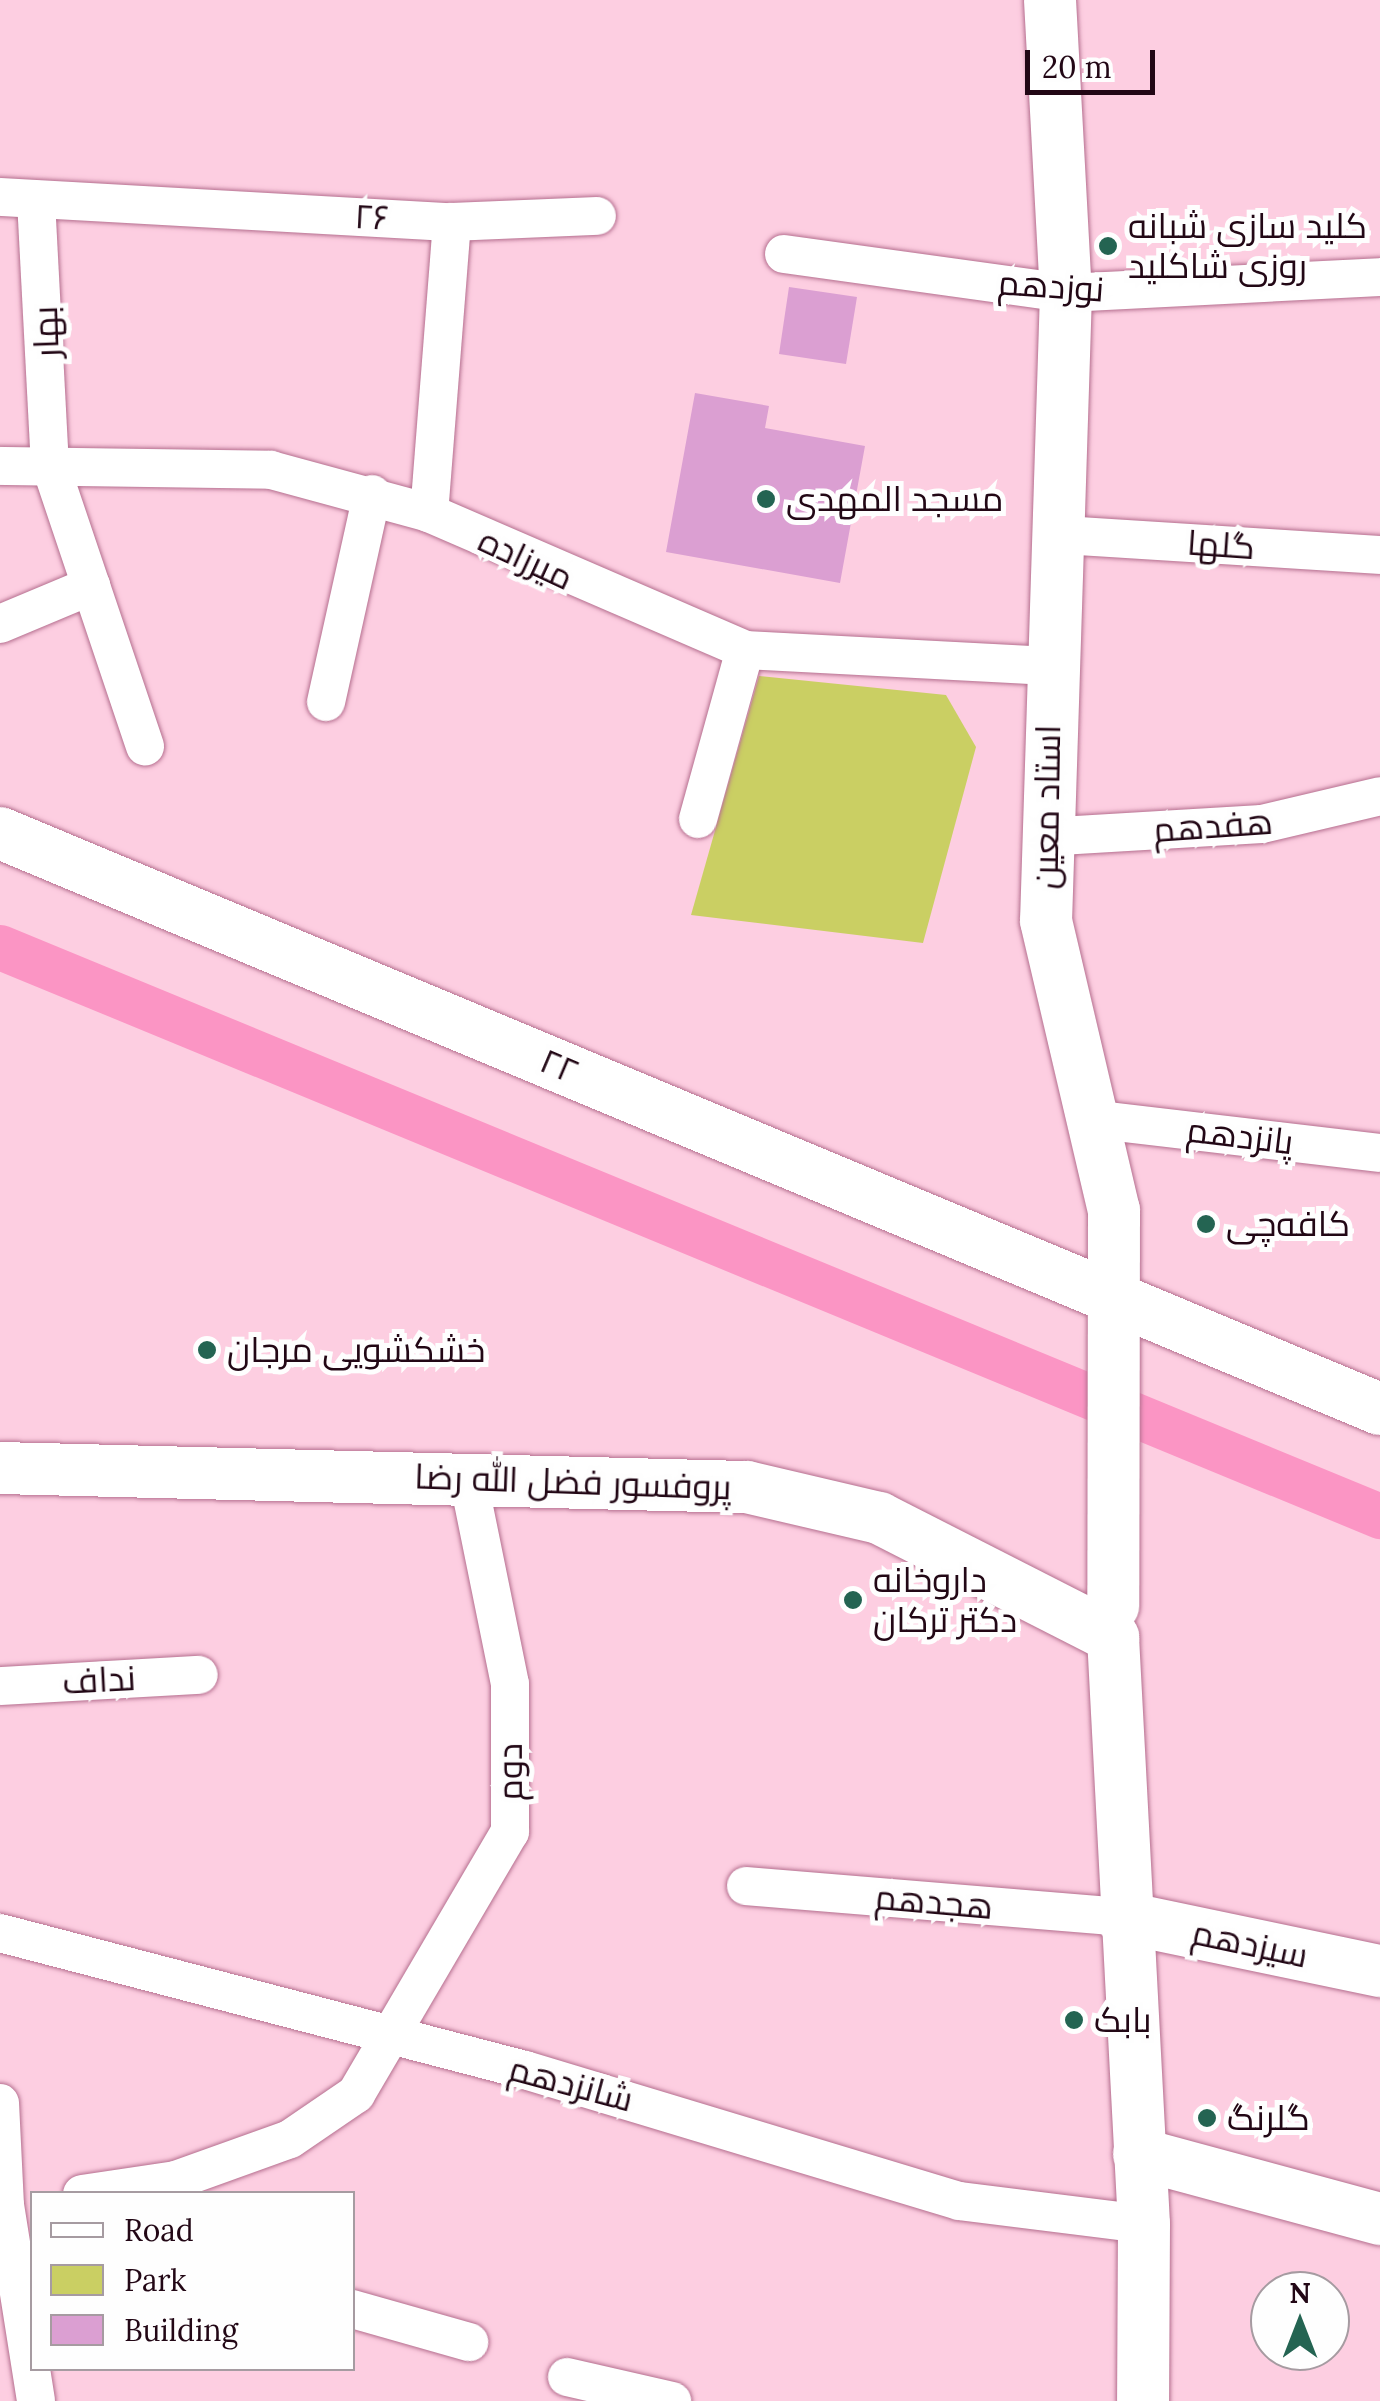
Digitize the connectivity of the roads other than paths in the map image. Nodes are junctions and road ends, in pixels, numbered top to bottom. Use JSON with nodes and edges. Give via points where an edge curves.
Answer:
{"nodes":[{"id":1,"x":1050,"y":0,"type":"edge"},
{"id":2,"x":18,"y":198,"type":"edge"},
{"id":3,"x":597,"y":216,"type":"dead end"},
{"id":4,"x":452,"y":222,"type":"junction"},
{"id":5,"x":784,"y":254,"type":"dead end"},
{"id":6,"x":1380,"y":278,"type":"edge"},
{"id":7,"x":1066,"y":294,"type":"junction"},
{"id":8,"x":50,"y":464,"type":"junction"},
{"id":9,"x":0,"y":466,"type":"edge"},
{"id":10,"x":372,"y":494,"type":"junction"},
{"id":11,"x":429,"y":513,"type":"junction"},
{"id":12,"x":1062,"y":535,"type":"junction"},
{"id":13,"x":1380,"y":555,"type":"edge"},
{"id":14,"x":92,"y":586,"type":"junction"},
{"id":15,"x":0,"y":624,"type":"edge"},
{"id":16,"x":745,"y":650,"type":"junction"},
{"id":17,"x":1050,"y":666,"type":"junction"},
{"id":18,"x":326,"y":702,"type":"dead end"},
{"id":19,"x":145,"y":746,"type":"dead end"},
{"id":20,"x":1380,"y":796,"type":"edge"},
{"id":21,"x":698,"y":819,"type":"dead end"},
{"id":22,"x":0,"y":834,"type":"edge"},
{"id":23,"x":1043,"y":837,"type":"junction"},
{"id":24,"x":1100,"y":1120,"type":"junction"},
{"id":25,"x":1380,"y":1153,"type":"edge"},
{"id":26,"x":1119,"y":1298,"type":"junction"},
{"id":27,"x":1380,"y":1409,"type":"edge"},
{"id":28,"x":0,"y":1468,"type":"edge"},
{"id":29,"x":468,"y":1478,"type":"junction"},
{"id":30,"x":1113,"y":1622,"type":"junction"},
{"id":31,"x":199,"y":1675,"type":"dead end"},
{"id":32,"x":0,"y":1686,"type":"edge"},
{"id":33,"x":746,"y":1886,"type":"dead end"},
{"id":34,"x":1121,"y":1918,"type":"junction"},
{"id":35,"x":0,"y":1933,"type":"edge"},
{"id":36,"x":1380,"y":1971,"type":"edge"},
{"id":37,"x":391,"y":2038,"type":"junction"},
{"id":38,"x":0,"y":2103,"type":"edge"},
{"id":39,"x":1140,"y":2154,"type":"junction"},
{"id":40,"x":178,"y":2187,"type":"edge"},
{"id":41,"x":123,"y":2191,"type":"edge"},
{"id":42,"x":13,"y":2204,"type":"edge"},
{"id":43,"x":1380,"y":2218,"type":"edge"},
{"id":44,"x":1144,"y":2224,"type":"junction"},
{"id":45,"x":355,"y":2310,"type":"edge"},
{"id":46,"x":469,"y":2342,"type":"dead end"},
{"id":47,"x":30,"y":2350,"type":"edge"},
{"id":48,"x":32,"y":2371,"type":"edge"},
{"id":49,"x":567,"y":2376,"type":"dead end"},
{"id":50,"x":36,"y":2401,"type":"edge"},
{"id":51,"x":672,"y":2401,"type":"edge"},
{"id":52,"x":1143,"y":2401,"type":"edge"}],
"edges":[{"from":1,"to":7,"type":"main road","name":"استاد معین"},
{"from":2,"to":4,"type":"street","name":"۲۶"},
{"from":2,"to":8,"type":"street","name":"بهار"},
{"from":3,"to":4,"type":"street","name":"۲۶"},
{"from":4,"to":11,"type":"street"},
{"from":5,"to":7,"type":"street","name":"نوزدهم"},
{"from":6,"to":7,"type":"street","name":"نوزدهم"},
{"from":7,"to":12,"type":"main road","name":"استاد معین"},
{"from":8,"to":9,"type":"street","name":"میرزاده"},
{"from":8,"to":10,"type":"street","name":"میرزاده","via":[[271,470]]},
{"from":8,"to":14,"type":"street","name":"بهار"},
{"from":10,"to":11,"type":"street","name":"میرزاده"},
{"from":10,"to":18,"type":"street"},
{"from":11,"to":16,"type":"street","name":"میرزاده"},
{"from":12,"to":13,"type":"street","name":"گلها"},
{"from":12,"to":17,"type":"main road","name":"استاد معین"},
{"from":14,"to":15,"type":"street"},
{"from":14,"to":19,"type":"street","name":"بهار"},
{"from":16,"to":17,"type":"street","name":"میرزاده"},
{"from":16,"to":21,"type":"street"},
{"from":17,"to":23,"type":"main road","name":"استاد معین"},
{"from":20,"to":23,"type":"street","name":"هفدهم","via":[[1262,824]]},
{"from":22,"to":26,"type":"main road","name":"۲۲"},
{"from":23,"to":24,"type":"main road","name":"استاد معین","via":[[1046,921],[1073,1058]]},
{"from":24,"to":25,"type":"street","name":"پانزدهم"},
{"from":24,"to":26,"type":"main road","name":"استاد معین"},
{"from":26,"to":27,"type":"main road","name":"۲۲"},
{"from":26,"to":30,"type":"main road","name":"استاد معین"},
{"from":28,"to":29,"type":"main road","name":"پروفسور فضل الله رضا"},
{"from":29,"to":30,"type":"main road","name":"پروفسور فضل الله رضا","via":[[747,1486],[879,1518]]},
{"from":29,"to":37,"type":"street","name":"دوم","via":[[510,1684],[510,1832]]},
{"from":30,"to":34,"type":"main road","name":"استاد معین"},
{"from":31,"to":32,"type":"street","name":"نداف"},
{"from":33,"to":34,"type":"street","name":"هجدهم"},
{"from":34,"to":36,"type":"main road","name":"سیزدهم"},
{"from":34,"to":39,"type":"main road","name":"استاد معین"},
{"from":35,"to":37,"type":"street","name":"شانزدهم"},
{"from":37,"to":40,"type":"street","name":"دوم","via":[[356,2094],[290,2139]]},
{"from":37,"to":44,"type":"street","name":"شانزدهم","via":[[959,2201]]},
{"from":38,"to":42,"type":"street"},
{"from":39,"to":43,"type":"main road"},
{"from":39,"to":44,"type":"main road","name":"استاد معین"},
{"from":40,"to":41,"type":"street","name":"دوم"},
{"from":42,"to":47,"type":"street"},
{"from":44,"to":52,"type":"main road","name":"استاد معین"},
{"from":45,"to":46,"type":"street"},
{"from":48,"to":50,"type":"street"},
{"from":49,"to":51,"type":"street"}]}
